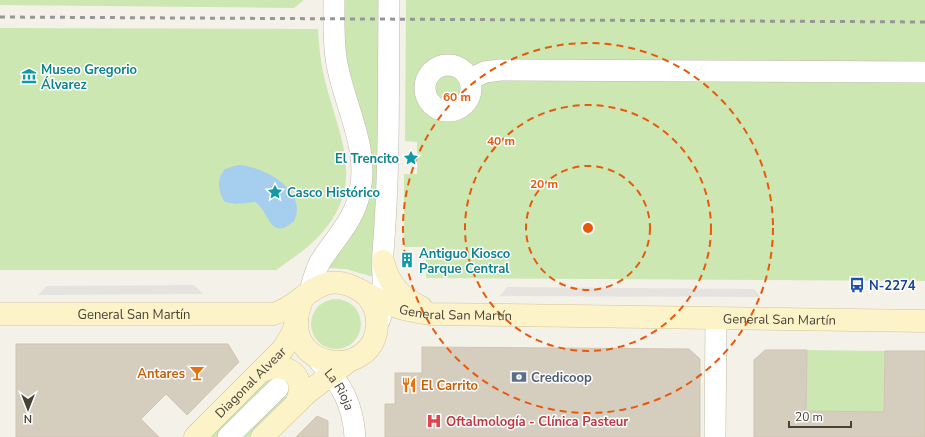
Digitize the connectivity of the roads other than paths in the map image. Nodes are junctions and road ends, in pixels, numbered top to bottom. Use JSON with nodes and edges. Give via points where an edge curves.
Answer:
{"nodes":[{"id":1,"x":334,"y":0,"type":"edge"},
{"id":2,"x":389,"y":0,"type":"edge"},
{"id":3,"x":925,"y":72,"type":"edge"},
{"id":4,"x":470,"y":79,"type":"dead end"},
{"id":5,"x":383,"y":261,"type":"junction"},
{"id":6,"x":358,"y":289,"type":"junction"},
{"id":7,"x":307,"y":294,"type":"junction"},
{"id":8,"x":383,"y":302,"type":"junction"},
{"id":9,"x":0,"y":314,"type":"edge"},
{"id":10,"x":443,"y":315,"type":"junction"},
{"id":11,"x":716,"y":318,"type":"junction"},
{"id":12,"x":297,"y":320,"type":"junction"},
{"id":13,"x":925,"y":321,"type":"edge"},
{"id":14,"x":376,"y":329,"type":"junction"},
{"id":15,"x":308,"y":350,"type":"junction"},
{"id":16,"x":349,"y":361,"type":"junction"},
{"id":17,"x":262,"y":371,"type":"junction"},
{"id":18,"x":331,"y":373,"type":"junction"},
{"id":19,"x":278,"y":388,"type":"dead end"},
{"id":20,"x":297,"y":402,"type":"junction"},
{"id":21,"x":195,"y":437,"type":"edge"},
{"id":22,"x":228,"y":437,"type":"edge"},
{"id":23,"x":262,"y":437,"type":"edge"},
{"id":24,"x":355,"y":437,"type":"edge"},
{"id":25,"x":715,"y":437,"type":"edge"}],
"edges":[{"from":1,"to":7,"type":"street","via":[[337,64],[360,146],[362,179],[353,215],[320,262]]},
{"from":2,"to":5,"type":"street","via":[[387,205]]},
{"from":3,"to":4,"type":"street","via":[[500,70],[485,72]]},
{"from":5,"to":8,"type":"street"},
{"from":5,"to":10,"type":"main road","via":[[390,282],[405,299]]},
{"from":6,"to":7,"type":"main road","name":"General San Martín","via":[[347,284],[335,283],[318,287]]},
{"from":6,"to":8,"type":"main road","name":"General San Martín"},
{"from":6,"to":14,"type":"main road","via":[[367,296],[373,306]]},
{"from":7,"to":9,"type":"main road","name":"General San Martín","via":[[280,312],[264,314]]},
{"from":7,"to":12,"type":"main road","name":"Diagonal Alvear"},
{"from":8,"to":10,"type":"main road","name":"General San Martín","via":[[404,310]]},
{"from":8,"to":14,"type":"street"},
{"from":10,"to":11,"type":"main road","name":"General San Martín"},
{"from":11,"to":13,"type":"main road","name":"General San Martín"},
{"from":11,"to":25,"type":"street"},
{"from":12,"to":15,"type":"main road","name":"Diagonal Alvear","via":[[299,336]]},
{"from":12,"to":17,"type":"main road","name":"Diagonal Alvear","via":[[283,349]]},
{"from":14,"to":16,"type":"main road","via":[[367,349]]},
{"from":15,"to":16,"type":"main road","name":"Diagonal Alvear","via":[[327,362]]},
{"from":15,"to":18,"type":"street","name":"La Rioja"},
{"from":16,"to":18,"type":"main road"},
{"from":17,"to":20,"type":"main road","via":[[281,367],[292,371],[299,382],[300,395]]},
{"from":17,"to":21,"type":"main road","name":"Diagonal Alvear"},
{"from":18,"to":20,"type":"main road"},
{"from":18,"to":24,"type":"street","name":"La Rioja","via":[[346,396],[353,415]]},
{"from":19,"to":22,"type":"street"},
{"from":20,"to":23,"type":"main road"}]}
